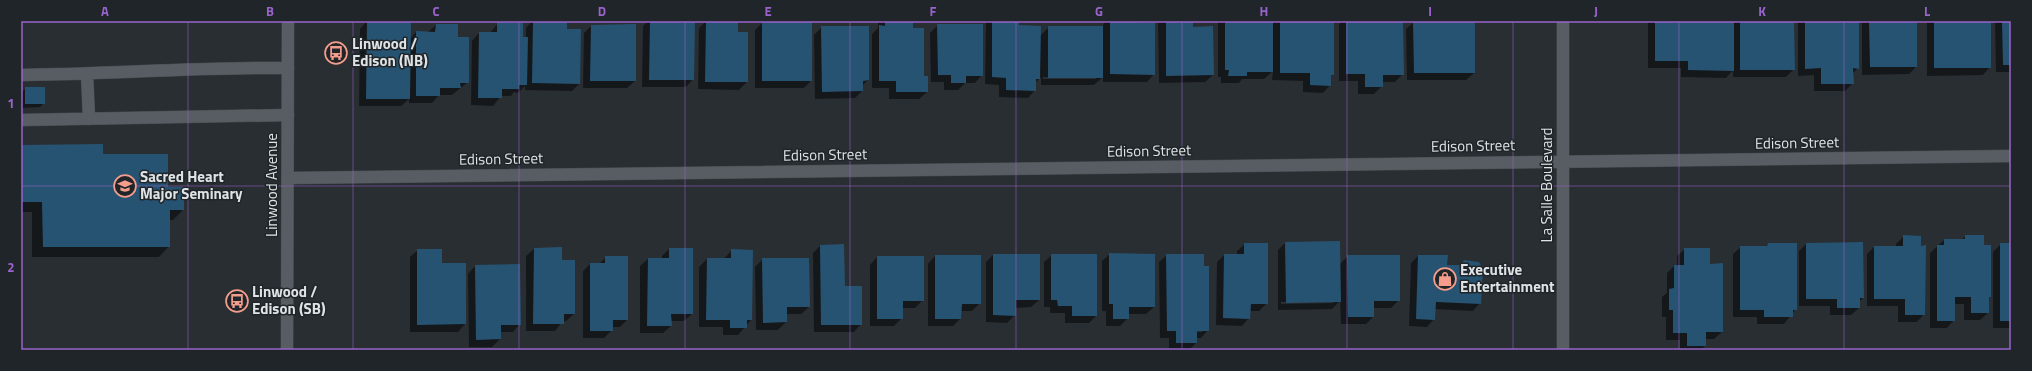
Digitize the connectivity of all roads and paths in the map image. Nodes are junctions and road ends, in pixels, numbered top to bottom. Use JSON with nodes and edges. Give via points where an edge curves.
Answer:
{"nodes":[{"id":1,"x":288,"y":21,"type":"edge"},
{"id":2,"x":1563,"y":21,"type":"edge"},
{"id":3,"x":288,"y":68,"type":"junction"},
{"id":4,"x":87,"y":74,"type":"junction"},
{"id":5,"x":21,"y":75,"type":"edge"},
{"id":6,"x":288,"y":115,"type":"junction"},
{"id":7,"x":89,"y":119,"type":"junction"},
{"id":8,"x":21,"y":120,"type":"edge"},
{"id":9,"x":2011,"y":156,"type":"edge"},
{"id":10,"x":1563,"y":161,"type":"junction"},
{"id":11,"x":288,"y":178,"type":"junction"},
{"id":12,"x":287,"y":350,"type":"edge"},
{"id":13,"x":1563,"y":350,"type":"edge"}],
"edges":[{"from":1,"to":3,"type":"street","name":"Linwood Avenue"},
{"from":2,"to":10,"type":"street","name":"La Salle Boulevard"},
{"from":3,"to":4,"type":"street"},
{"from":3,"to":6,"type":"street","name":"Linwood Avenue"},
{"from":4,"to":5,"type":"street"},
{"from":4,"to":7,"type":"street"},
{"from":6,"to":7,"type":"street"},
{"from":6,"to":11,"type":"street","name":"Linwood Avenue"},
{"from":7,"to":8,"type":"street"},
{"from":9,"to":10,"type":"street","name":"Edison Street"},
{"from":10,"to":11,"type":"street","name":"Edison Street"},
{"from":10,"to":13,"type":"street","name":"La Salle Boulevard"},
{"from":11,"to":12,"type":"street","name":"Linwood Avenue"}]}
